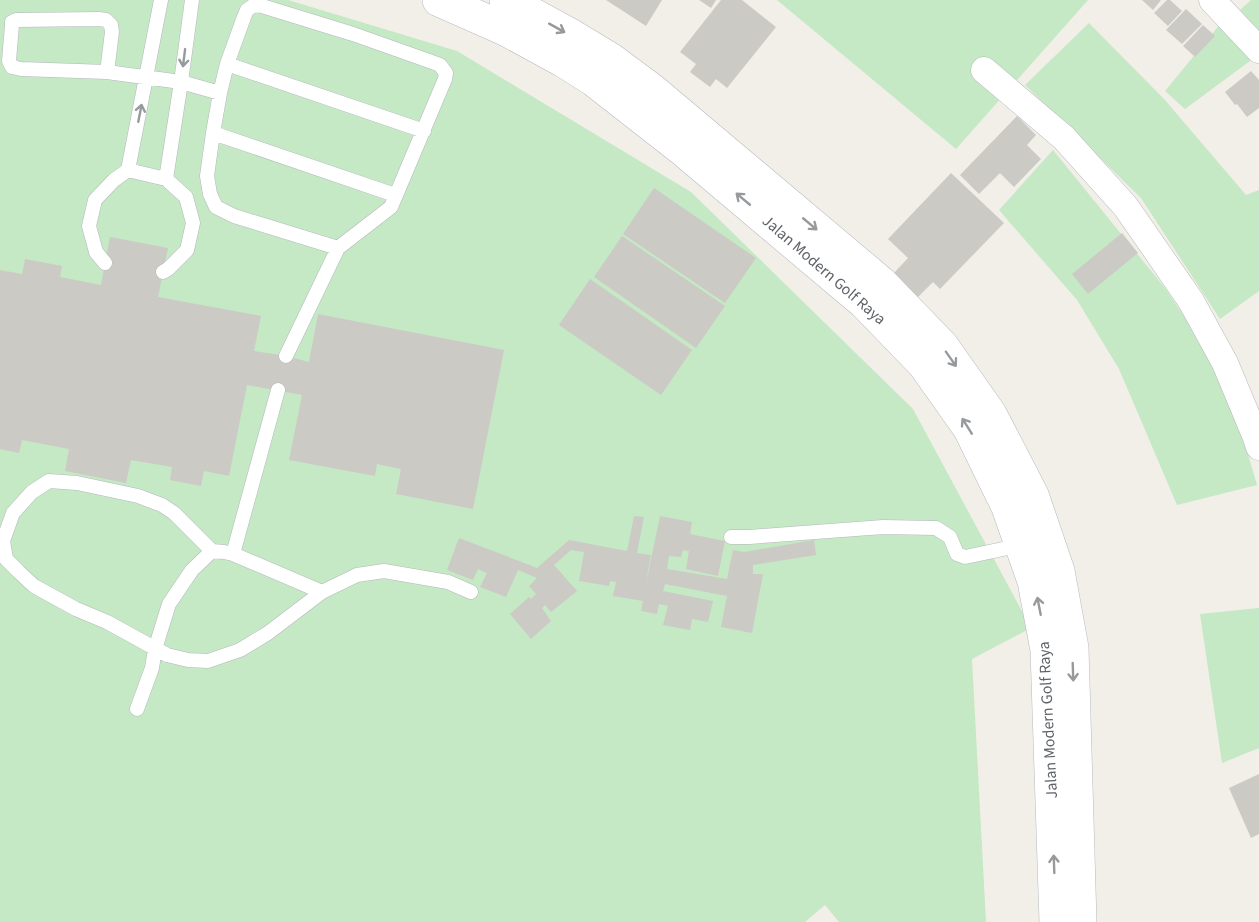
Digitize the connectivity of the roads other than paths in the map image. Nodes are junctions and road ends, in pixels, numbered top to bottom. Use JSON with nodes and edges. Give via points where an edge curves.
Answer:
{"nodes":[{"id":1,"x":161,"y":0,"type":"edge"},
{"id":2,"x":192,"y":0,"type":"edge"},
{"id":3,"x":439,"y":0,"type":"edge"},
{"id":4,"x":1212,"y":0,"type":"edge"},
{"id":5,"x":514,"y":2,"type":"edge"},
{"id":6,"x":1259,"y":50,"type":"edge"},
{"id":7,"x":227,"y":64,"type":"junction"},
{"id":8,"x":984,"y":69,"type":"dead end"},
{"id":9,"x":106,"y":72,"type":"junction"},
{"id":10,"x":147,"y":77,"type":"junction"},
{"id":11,"x":181,"y":82,"type":"junction"},
{"id":12,"x":220,"y":93,"type":"junction"},
{"id":13,"x":424,"y":130,"type":"junction"},
{"id":14,"x":213,"y":132,"type":"junction"},
{"id":15,"x":128,"y":170,"type":"junction"},
{"id":16,"x":166,"y":179,"type":"junction"},
{"id":17,"x":395,"y":195,"type":"junction"},
{"id":18,"x":338,"y":248,"type":"junction"},
{"id":19,"x":105,"y":262,"type":"dead end"},
{"id":20,"x":163,"y":272,"type":"dead end"},
{"id":21,"x":286,"y":356,"type":"dead end"},
{"id":22,"x":278,"y":390,"type":"dead end"},
{"id":23,"x":1259,"y":447,"type":"edge"},
{"id":24,"x":731,"y":537,"type":"dead end"},
{"id":25,"x":1034,"y":542,"type":"junction"},
{"id":26,"x":212,"y":551,"type":"junction"},
{"id":27,"x":233,"y":554,"type":"junction"},
{"id":28,"x":322,"y":592,"type":"junction"},
{"id":29,"x":471,"y":592,"type":"dead end"},
{"id":30,"x":155,"y":649,"type":"junction"},
{"id":31,"x":138,"y":709,"type":"dead end"},
{"id":32,"x":1056,"y":922,"type":"edge"},
{"id":33,"x":1080,"y":922,"type":"edge"}],
"edges":[{"from":1,"to":10,"type":"lane"},
{"from":2,"to":11,"type":"lane","one_way":true},
{"from":25,"to":3,"type":"street","name":"Jalan Modern Golf Raya","one_way":true,"via":[[1008,507],[970,429],[924,364],[866,303],[594,80],[507,30]]},
{"from":4,"to":6,"type":"street"},
{"from":5,"to":25,"type":"street","name":"Jalan Modern Golf Raya","one_way":true,"via":[[610,59],[653,91],[881,283],[942,346],[990,414],[1032,495]]},
{"from":7,"to":12,"type":"lane"},
{"from":7,"to":13,"type":"lane"},
{"from":7,"to":13,"type":"lane","via":[[247,10],[254,5],[353,34],[440,65],[446,73]]},
{"from":8,"to":23,"type":"street","via":[[1064,138],[1126,207],[1197,311],[1225,363]]},
{"from":9,"to":9,"type":"lane","via":[[12,67],[12,22],[106,20],[112,32]]},
{"from":9,"to":10,"type":"lane"},
{"from":10,"to":11,"type":"lane"},
{"from":15,"to":10,"type":"lane","one_way":true},
{"from":11,"to":12,"type":"lane"},
{"from":11,"to":16,"type":"lane"},
{"from":12,"to":14,"type":"lane"},
{"from":13,"to":17,"type":"lane"},
{"from":14,"to":17,"type":"lane"},
{"from":14,"to":18,"type":"lane","via":[[207,176],[216,207]]},
{"from":15,"to":16,"type":"lane"},
{"from":15,"to":19,"type":"lane","via":[[95,200],[89,226],[96,252]]},
{"from":16,"to":20,"type":"lane","via":[[186,197],[194,223],[187,250]]},
{"from":17,"to":18,"type":"lane","via":[[389,209]]},
{"from":18,"to":21,"type":"lane"},
{"from":22,"to":27,"type":"lane"},
{"from":24,"to":25,"type":"lane","via":[[883,527],[936,528],[950,537],[957,554],[965,556]]},
{"from":32,"to":25,"type":"street","name":"Jalan Modern Golf Raya","one_way":true,"via":[[1047,650],[1034,581]]},
{"from":25,"to":33,"type":"street","name":"Jalan Modern Golf Raya","one_way":true,"via":[[1058,571],[1072,648]]},
{"from":26,"to":27,"type":"lane"},
{"from":26,"to":30,"type":"lane","via":[[192,570],[169,604]]},
{"from":26,"to":30,"type":"lane","via":[[162,505],[77,483],[49,481],[32,492],[13,513],[3,541],[6,559],[19,573],[34,586]]},
{"from":27,"to":28,"type":"lane"},
{"from":28,"to":29,"type":"lane","via":[[357,575],[384,571],[448,582]]},
{"from":28,"to":30,"type":"lane","via":[[240,650],[208,661],[188,660]]},
{"from":30,"to":31,"type":"lane"}]}
